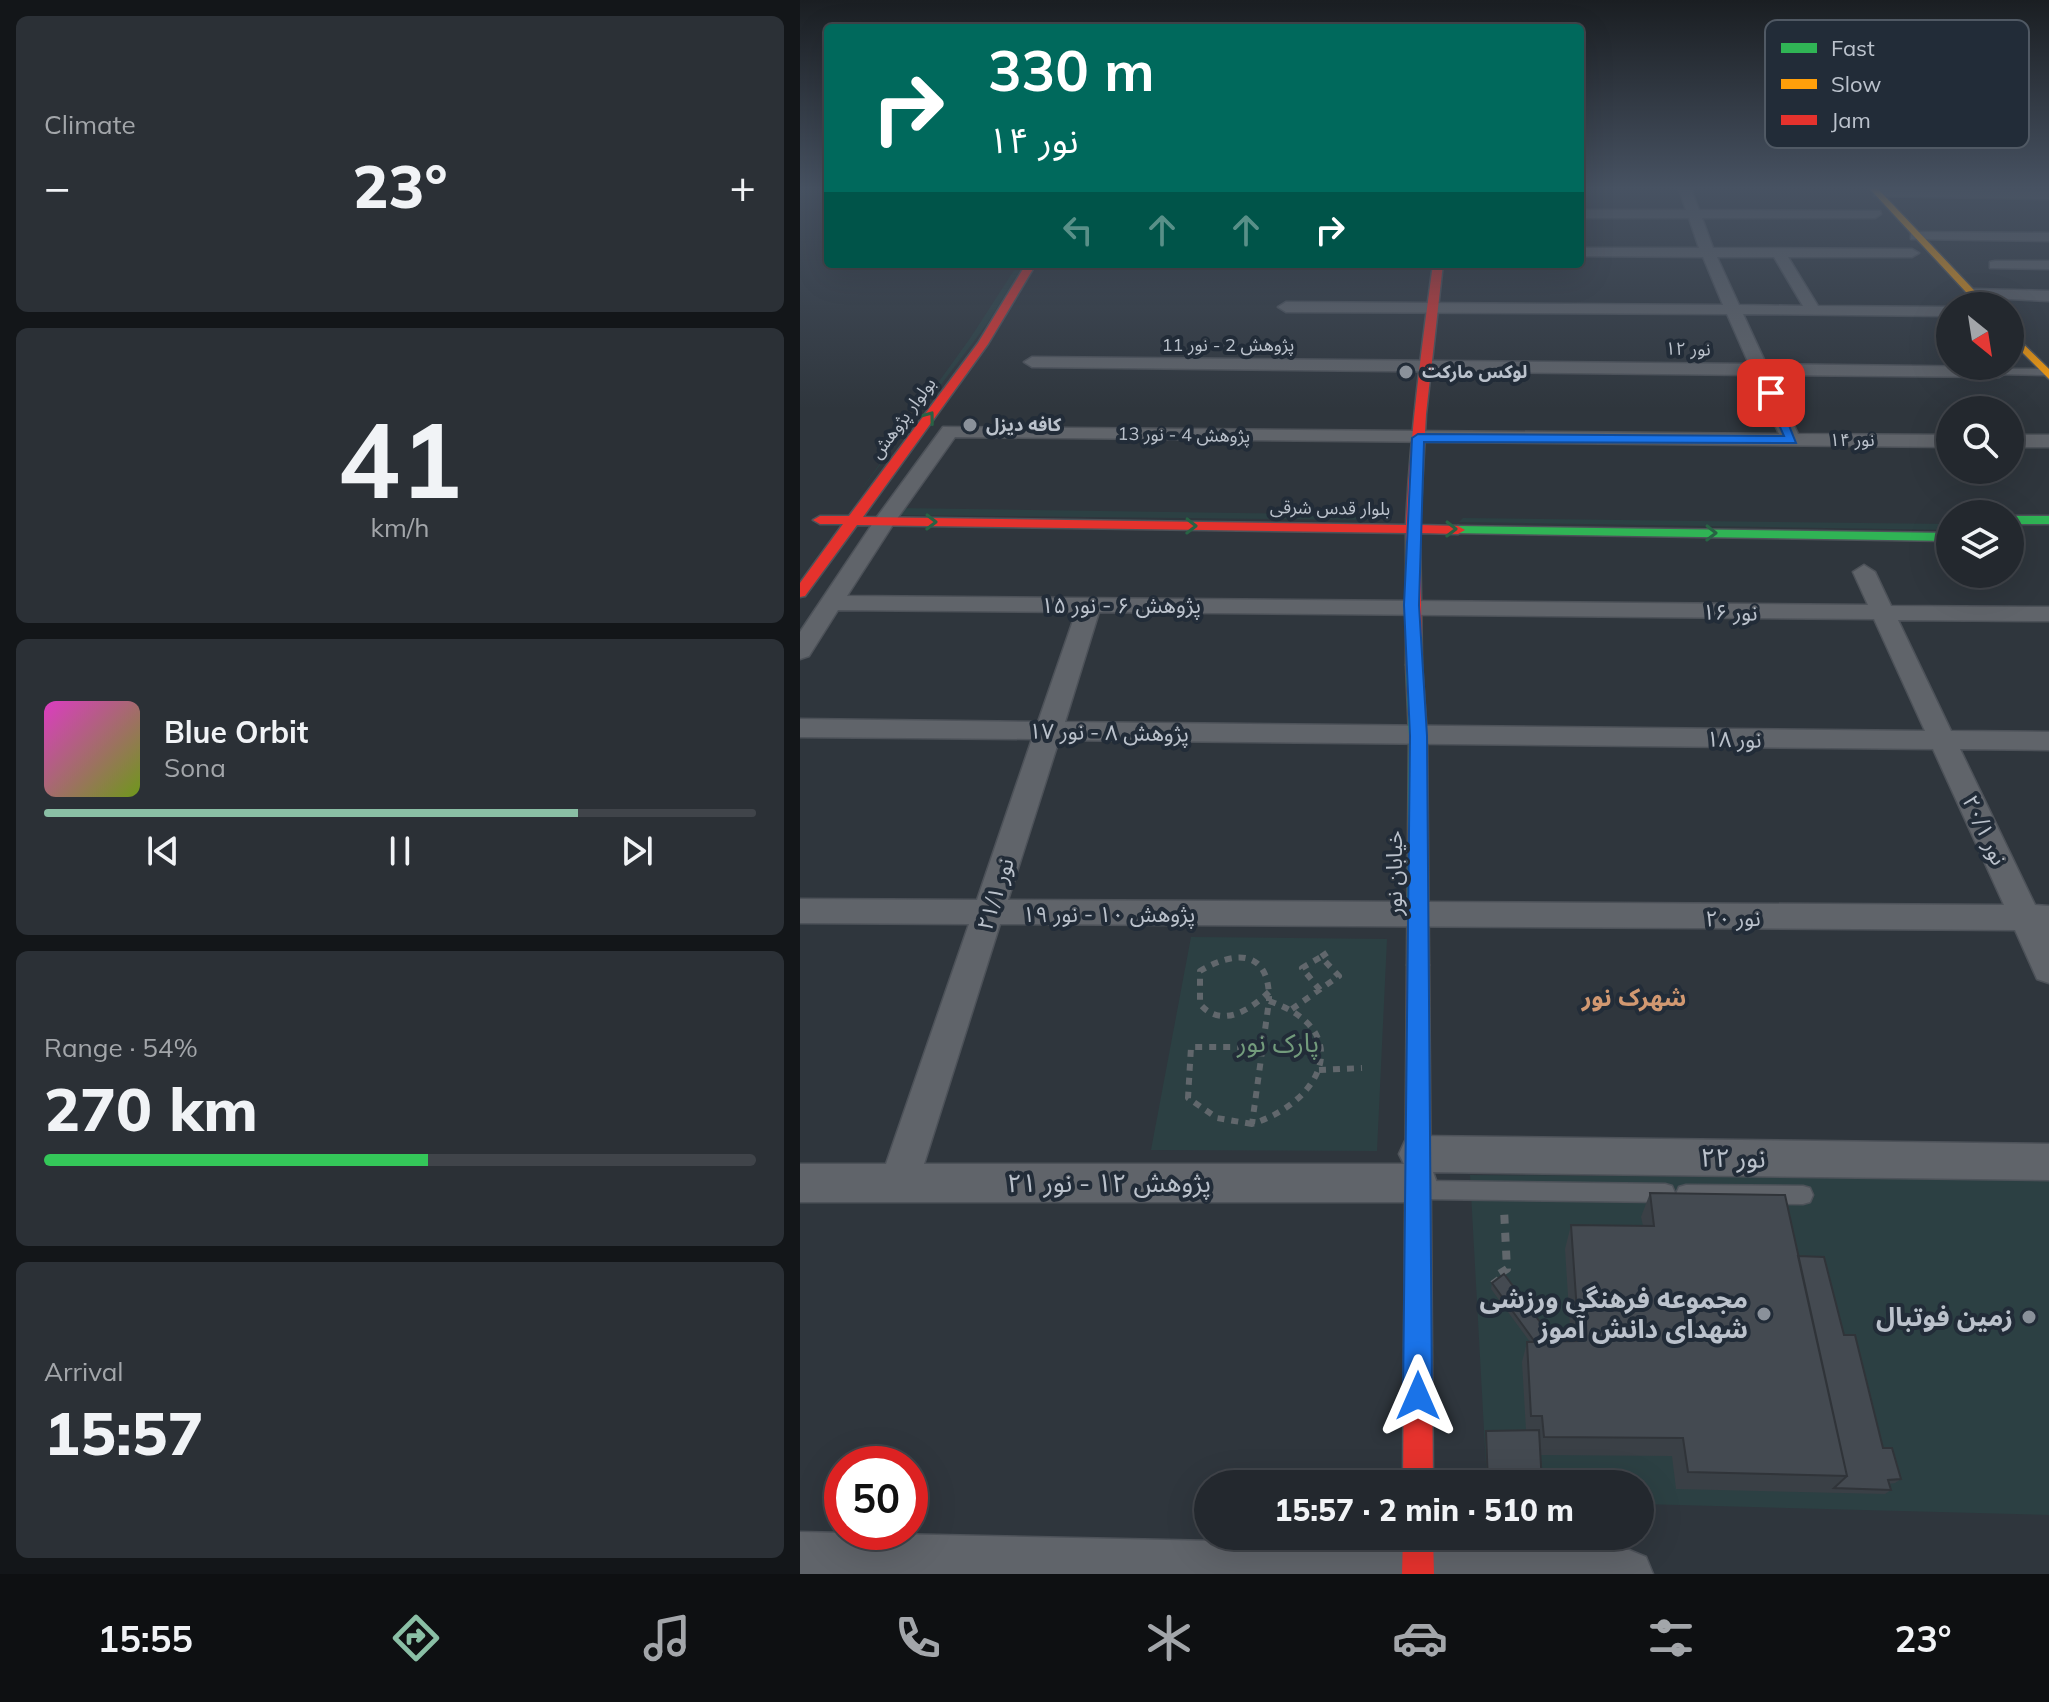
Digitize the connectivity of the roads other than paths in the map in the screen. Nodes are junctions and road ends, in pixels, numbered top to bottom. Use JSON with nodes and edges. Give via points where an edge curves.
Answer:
{"nodes":[{"id":1,"x":1712,"y":262,"type":"edge"},
{"id":2,"x":1785,"y":262,"type":"edge"},
{"id":3,"x":1942,"y":262,"type":"edge"},
{"id":4,"x":1995,"y":265,"type":"dead end"},
{"id":5,"x":2049,"y":265,"type":"edge"},
{"id":6,"x":1029,"y":268,"type":"edge"},
{"id":7,"x":1437,"y":268,"type":"edge"},
{"id":8,"x":1971,"y":292,"type":"edge"},
{"id":9,"x":2049,"y":296,"type":"edge"},
{"id":10,"x":2024,"y":297,"type":"edge"},
{"id":11,"x":1286,"y":307,"type":"dead end"},
{"id":12,"x":1431,"y":308,"type":"junction"},
{"id":13,"x":1734,"y":310,"type":"junction"},
{"id":14,"x":1813,"y":310,"type":"junction"},
{"id":15,"x":1936,"y":311,"type":"edge"},
{"id":16,"x":2024,"y":349,"type":"edge"},
{"id":17,"x":1032,"y":362,"type":"dead end"},
{"id":18,"x":1423,"y":366,"type":"junction"},
{"id":19,"x":1760,"y":369,"type":"junction"},
{"id":20,"x":1936,"y":371,"type":"edge"},
{"id":21,"x":2024,"y":373,"type":"edge"},
{"id":22,"x":2047,"y":374,"type":"edge"},
{"id":23,"x":1418,"y":438,"type":"junction"},
{"id":24,"x":1791,"y":440,"type":"junction"},
{"id":25,"x":1936,"y":441,"type":"edge"},
{"id":26,"x":2024,"y":441,"type":"edge"},
{"id":27,"x":2049,"y":441,"type":"edge"},
{"id":28,"x":851,"y":501,"type":"junction"},
{"id":29,"x":906,"y":502,"type":"junction"},
{"id":30,"x":1149,"y":506,"type":"dead end"},
{"id":31,"x":1504,"y":511,"type":"dead end"},
{"id":32,"x":1552,"y":512,"type":"dead end"},
{"id":33,"x":1936,"y":519,"type":"edge"},
{"id":34,"x":820,"y":520,"type":"junction"},
{"id":35,"x":1414,"y":520,"type":"junction"},
{"id":36,"x":2024,"y":520,"type":"edge"},
{"id":37,"x":2049,"y":520,"type":"edge"},
{"id":38,"x":853,"y":521,"type":"junction"},
{"id":39,"x":884,"y":521,"type":"junction"},
{"id":40,"x":1936,"y":537,"type":"edge"},
{"id":41,"x":2024,"y":537,"type":"edge"},
{"id":42,"x":807,"y":538,"type":"dead end"},
{"id":43,"x":2049,"y":538,"type":"edge"},
{"id":44,"x":1864,"y":572,"type":"dead end"},
{"id":45,"x":800,"y":593,"type":"edge"},
{"id":46,"x":831,"y":603,"type":"junction"},
{"id":47,"x":1090,"y":605,"type":"junction"},
{"id":48,"x":1411,"y":605,"type":"junction"},
{"id":49,"x":2049,"y":614,"type":"edge"},
{"id":50,"x":1886,"y":615,"type":"junction"},
{"id":51,"x":800,"y":651,"type":"edge"},
{"id":52,"x":800,"y":728,"type":"edge"},
{"id":53,"x":1048,"y":731,"type":"junction"},
{"id":54,"x":1418,"y":736,"type":"junction"},
{"id":55,"x":2049,"y":741,"type":"edge"},
{"id":56,"x":1945,"y":742,"type":"junction"},
{"id":57,"x":800,"y":911,"type":"edge"},
{"id":58,"x":988,"y":913,"type":"junction"},
{"id":59,"x":1418,"y":917,"type":"junction"},
{"id":60,"x":2037,"y":918,"type":"edge"},
{"id":61,"x":2049,"y":969,"type":"edge"},
{"id":62,"x":2049,"y":1162,"type":"edge"},
{"id":63,"x":1418,"y":1176,"type":"junction"},
{"id":64,"x":800,"y":1183,"type":"edge"},
{"id":65,"x":899,"y":1183,"type":"junction"},
{"id":66,"x":1803,"y":1195,"type":"dead end"},
{"id":67,"x":1418,"y":1470,"type":"edge"},
{"id":68,"x":800,"y":1556,"type":"edge"},
{"id":69,"x":1418,"y":1560,"type":"edge"},
{"id":70,"x":1629,"y":1574,"type":"edge"}],
"edges":[{"from":1,"to":13,"type":"street"},
{"from":2,"to":14,"type":"street"},
{"from":3,"to":8,"type":"main road"},
{"from":4,"to":5,"type":"street"},
{"from":28,"to":6,"type":"main road","name":"بولوار پژوهش","one_way":true,"via":[[983,344]]},
{"from":7,"to":12,"type":"main road","name":"خیابان نور"},
{"from":9,"to":10,"type":"street"},
{"from":11,"to":12,"type":"street"},
{"from":12,"to":13,"type":"street"},
{"from":12,"to":18,"type":"main road","name":"خیابان نور"},
{"from":13,"to":14,"type":"street"},
{"from":13,"to":19,"type":"street"},
{"from":14,"to":15,"type":"street"},
{"from":16,"to":22,"type":"main road"},
{"from":17,"to":18,"type":"street","name":"پژوهش 2 - نور 11"},
{"from":18,"to":19,"type":"street","name":"نور ۱۲"},
{"from":18,"to":23,"type":"main road","name":"خیابان نور"},
{"from":19,"to":20,"type":"street","name":"نور ۱۲"},
{"from":19,"to":24,"type":"street"},
{"from":21,"to":22,"type":"lane"},
{"from":23,"to":24,"type":"street","name":"نور ۱۴"},
{"from":23,"to":29,"type":"street","name":"پژوهش 4 - نور 13","via":[[950,431]]},
{"from":23,"to":35,"type":"main road","name":"خیابان نور"},
{"from":24,"to":25,"type":"street","name":"نور ۱۴"},
{"from":26,"to":27,"type":"street"},
{"from":28,"to":29,"type":"main road"},
{"from":28,"to":34,"type":"main road","name":"بولوار پژوهش"},
{"from":28,"to":38,"type":"main road","name":"بولوار پژوهش"},
{"from":29,"to":39,"type":"street"},
{"from":30,"to":35,"type":"main road","name":"بلوار قدس شرقی"},
{"from":31,"to":35,"type":"main road","name":"بلوار قدس شرقی"},
{"from":32,"to":33,"type":"main road"},
{"from":34,"to":38,"type":"main road","name":"بلوار قدس شرقی"},
{"from":34,"to":42,"type":"main road","name":"بولوار پژوهش"},
{"from":39,"to":35,"type":"main road","name":"بلوار قدس شرقی","one_way":true},
{"from":35,"to":40,"type":"main road","name":"بلوار قدس شرقی","one_way":true},
{"from":35,"to":48,"type":"main road","name":"خیابان نور"},
{"from":36,"to":37,"type":"main road"},
{"from":38,"to":39,"type":"main road","name":"بلوار قدس شرقی"},
{"from":38,"to":45,"type":"main road","name":"بولوار پژوهش"},
{"from":39,"to":46,"type":"street"},
{"from":41,"to":43,"type":"main road"},
{"from":44,"to":50,"type":"street","name":"نور ۲۰/۱"},
{"from":46,"to":47,"type":"street","name":"پژوهش ۶ - نور ۱۵"},
{"from":46,"to":51,"type":"street"},
{"from":47,"to":48,"type":"street","name":"پژوهش ۶ - نور ۱۵"},
{"from":47,"to":53,"type":"street","name":"نور ۲۱/۱"},
{"from":48,"to":50,"type":"street","name":"نور ۱۶"},
{"from":48,"to":54,"type":"main road","name":"خیابان نور"},
{"from":49,"to":50,"type":"street","name":"نور ۱۶"},
{"from":50,"to":56,"type":"street","name":"نور ۲۰/۱"},
{"from":52,"to":53,"type":"street","name":"پژوهش ۸ - نور ۱۷"},
{"from":53,"to":54,"type":"street","name":"پژوهش ۸ - نور ۱۷"},
{"from":53,"to":58,"type":"street","name":"نور ۲۱/۱"},
{"from":54,"to":56,"type":"street","name":"نور ۱۸"},
{"from":54,"to":59,"type":"main road","name":"خیابان نور"},
{"from":55,"to":56,"type":"street","name":"نور ۱۸"},
{"from":56,"to":60,"type":"street","name":"نور ۲۰/۱"},
{"from":57,"to":58,"type":"street","name":"پژوهش ۱۰ - نور ۱۹"},
{"from":58,"to":59,"type":"street","name":"پژوهش ۱۰ - نور ۱۹"},
{"from":58,"to":65,"type":"street","name":"نور ۲۱/۱"},
{"from":59,"to":60,"type":"street","name":"نور ۲۰"},
{"from":59,"to":63,"type":"main road","name":"خیابان نور"},
{"from":60,"to":61,"type":"street","name":"نور ۲۰/۱"},
{"from":62,"to":63,"type":"street","name":"نور ۲۲"},
{"from":63,"to":65,"type":"street","name":"پژوهش ۱۲ - نور ۲۱"},
{"from":63,"to":66,"type":"lane","via":[[1503,1192]]},
{"from":63,"to":67,"type":"main road","name":"خیابان نور"},
{"from":64,"to":65,"type":"street","name":"پژوهش ۱۲ - نور ۲۱"},
{"from":68,"to":69,"type":"street"},
{"from":69,"to":70,"type":"street"}]}
